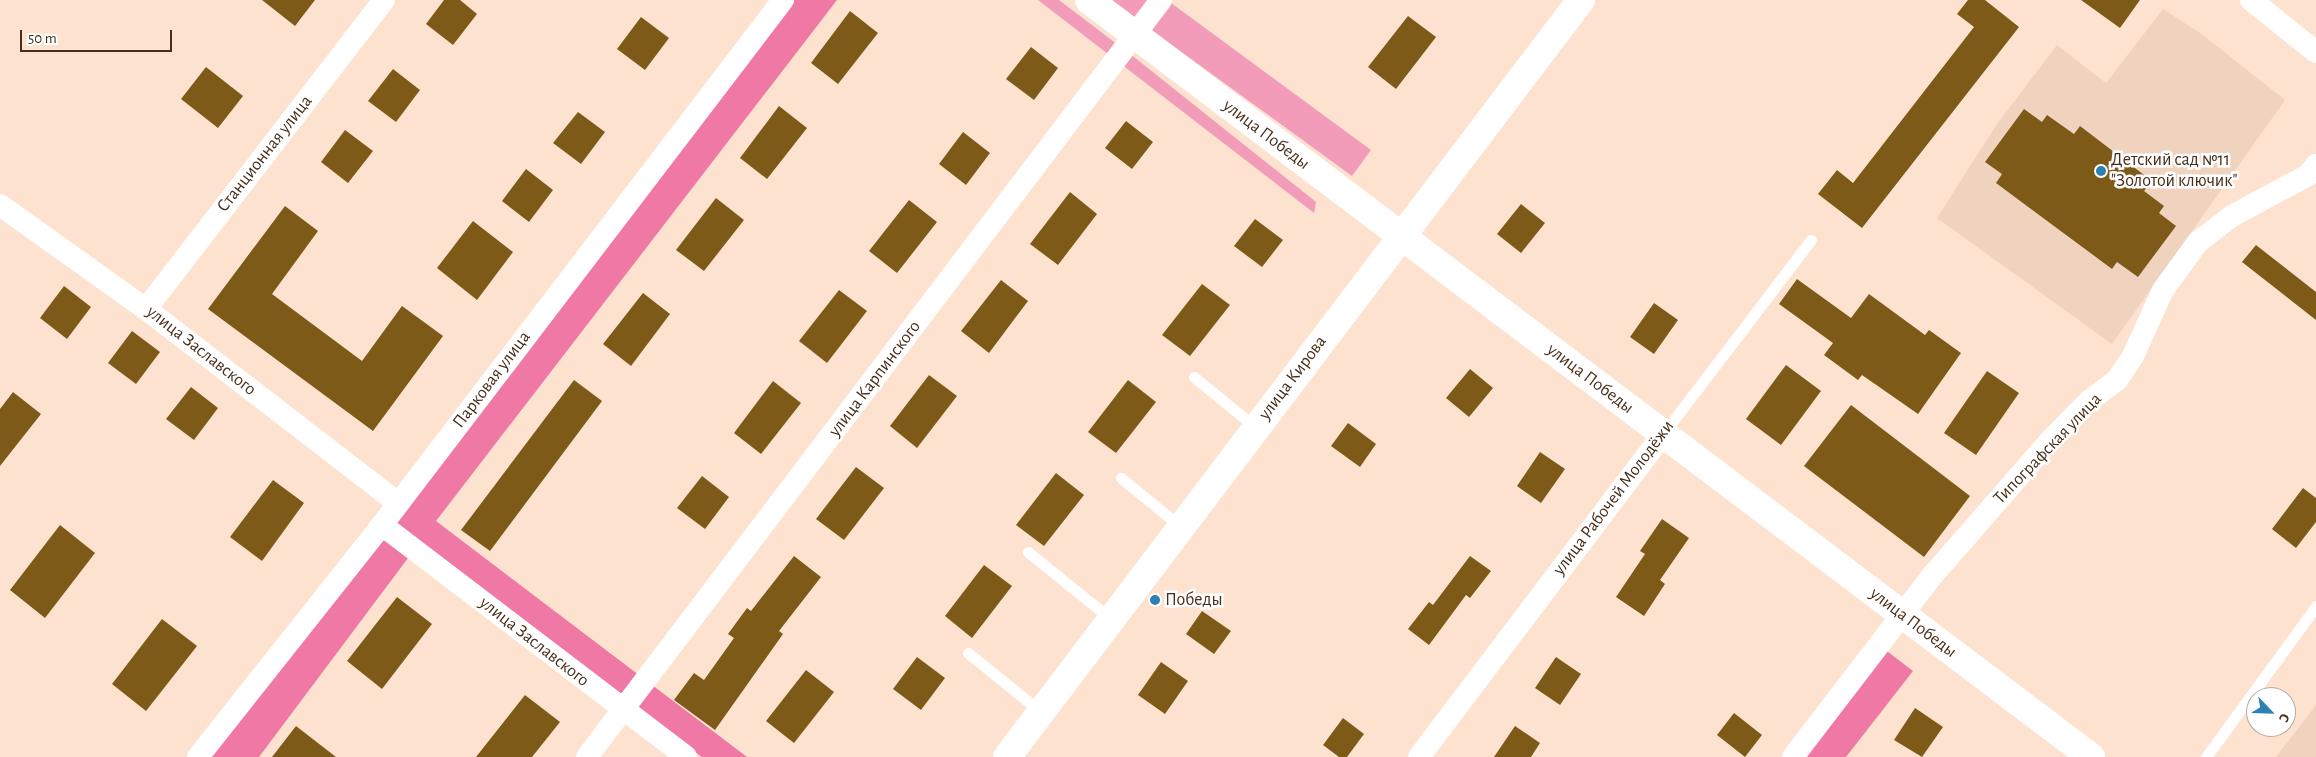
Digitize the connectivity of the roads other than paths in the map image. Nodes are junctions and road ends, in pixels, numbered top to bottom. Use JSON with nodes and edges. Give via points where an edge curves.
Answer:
{"nodes":[{"id":1,"x":384,"y":0,"type":"edge"},
{"id":2,"x":783,"y":0,"type":"edge"},
{"id":3,"x":1089,"y":0,"type":"edge"},
{"id":4,"x":1161,"y":0,"type":"edge"},
{"id":5,"x":1581,"y":0,"type":"edge"},
{"id":6,"x":2251,"y":0,"type":"edge"},
{"id":7,"x":1135,"y":35,"type":"junction"},
{"id":8,"x":2316,"y":52,"type":"edge"},
{"id":9,"x":2316,"y":165,"type":"edge"},
{"id":10,"x":0,"y":205,"type":"edge"},
{"id":11,"x":1400,"y":235,"type":"junction"},
{"id":12,"x":1811,"y":240,"type":"dead end"},
{"id":13,"x":146,"y":309,"type":"junction"},
{"id":14,"x":1194,"y":377,"type":"dead end"},
{"id":15,"x":1255,"y":427,"type":"junction"},
{"id":16,"x":1663,"y":434,"type":"junction"},
{"id":17,"x":1121,"y":478,"type":"dead end"},
{"id":18,"x":398,"y":503,"type":"junction"},
{"id":19,"x":382,"y":525,"type":"junction"},
{"id":20,"x":1181,"y":527,"type":"junction"},
{"id":21,"x":1028,"y":552,"type":"dead end"},
{"id":22,"x":2316,"y":606,"type":"edge"},
{"id":23,"x":1902,"y":615,"type":"junction"},
{"id":24,"x":1111,"y":619,"type":"junction"},
{"id":25,"x":968,"y":654,"type":"dead end"},
{"id":26,"x":623,"y":711,"type":"junction"},
{"id":27,"x":1041,"y":712,"type":"junction"},
{"id":28,"x":198,"y":757,"type":"edge"},
{"id":29,"x":587,"y":757,"type":"edge"},
{"id":30,"x":686,"y":757,"type":"edge"},
{"id":31,"x":1007,"y":757,"type":"edge"},
{"id":32,"x":1419,"y":757,"type":"edge"},
{"id":33,"x":1793,"y":757,"type":"edge"},
{"id":34,"x":2091,"y":757,"type":"edge"},
{"id":35,"x":2206,"y":757,"type":"edge"}],
"edges":[{"from":1,"to":13,"type":"street","name":"Станционная улица"},
{"from":2,"to":18,"type":"street","name":"Парковая улица"},
{"from":3,"to":7,"type":"main road","name":"улица Победы"},
{"from":4,"to":7,"type":"street","name":"улица Карпинского"},
{"from":5,"to":11,"type":"main road","name":"улица Кирова"},
{"from":6,"to":8,"type":"street"},
{"from":7,"to":11,"type":"main road","name":"улица Победы"},
{"from":7,"to":26,"type":"street","name":"улица Карпинского"},
{"from":9,"to":23,"type":"street","name":"Типографская улица","via":[[2308,176],[2232,216],[2198,242],[2163,290],[2133,356],[2117,380],[2090,401],[2048,443]]},
{"from":10,"to":13,"type":"street","name":"улица Заславского"},
{"from":11,"to":15,"type":"main road","name":"улица Кирова"},
{"from":11,"to":16,"type":"main road","name":"улица Победы"},
{"from":12,"to":16,"type":"lane","name":"улица Рабочей Молодёжи"},
{"from":13,"to":18,"type":"street","name":"улица Заславского"},
{"from":14,"to":15,"type":"lane"},
{"from":15,"to":20,"type":"main road","name":"улица Кирова"},
{"from":16,"to":23,"type":"main road","name":"улица Победы"},
{"from":16,"to":32,"type":"street","name":"улица Рабочей Молодёжи"},
{"from":17,"to":20,"type":"lane"},
{"from":18,"to":19,"type":"street","name":"Парковая улица"},
{"from":19,"to":26,"type":"street","name":"улица Заславского"},
{"from":19,"to":28,"type":"street","name":"Парковая улица"},
{"from":20,"to":24,"type":"main road","name":"улица Кирова"},
{"from":21,"to":24,"type":"lane"},
{"from":22,"to":35,"type":"lane"},
{"from":23,"to":33,"type":"street","name":"Типографская улица"},
{"from":23,"to":34,"type":"main road","name":"улица Победы"},
{"from":24,"to":27,"type":"main road","name":"улица Кирова"},
{"from":25,"to":27,"type":"lane"},
{"from":26,"to":29,"type":"street","name":"улица Карпинского"},
{"from":26,"to":30,"type":"street","name":"улица Заславского"},
{"from":27,"to":31,"type":"main road","name":"улица Кирова"}]}
